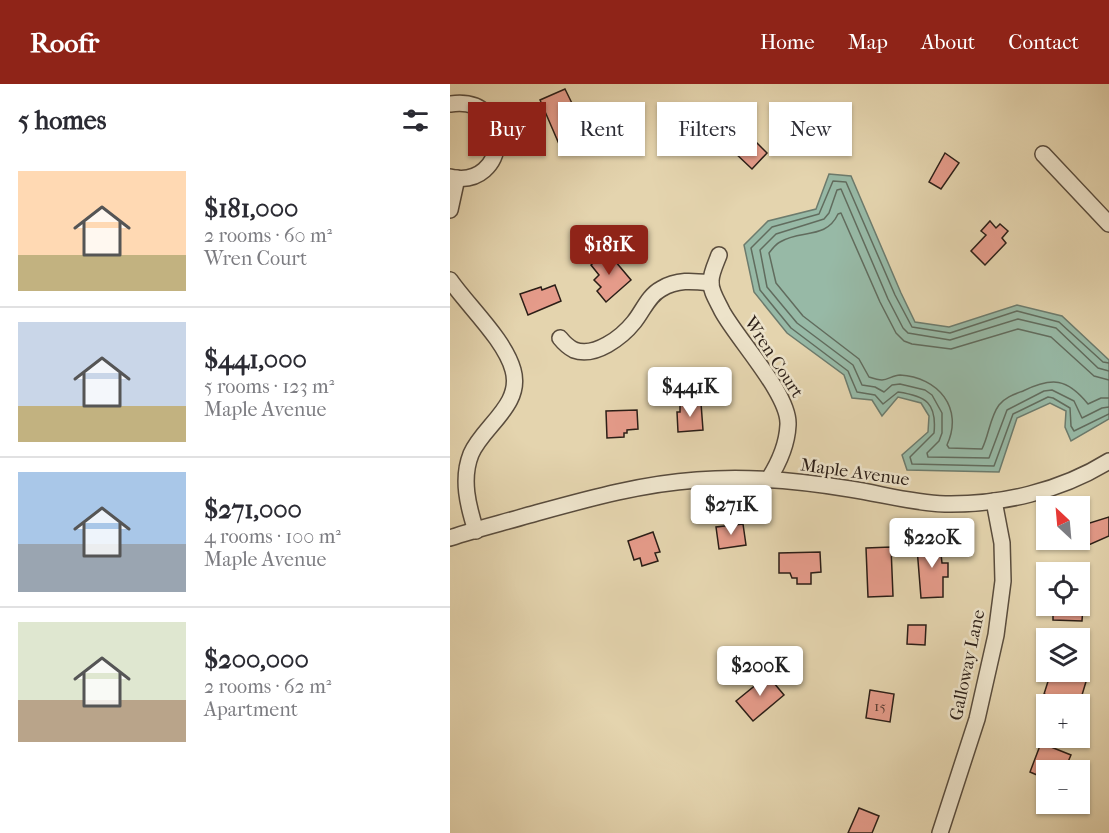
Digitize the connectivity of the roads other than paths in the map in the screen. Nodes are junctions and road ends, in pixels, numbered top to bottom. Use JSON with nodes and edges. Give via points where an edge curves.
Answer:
{"nodes":[{"id":1,"x":450,"y":104,"type":"edge"},
{"id":2,"x":1043,"y":154,"type":"dead end"},
{"id":3,"x":453,"y":178,"type":"edge"},
{"id":4,"x":450,"y":210,"type":"edge"},
{"id":5,"x":1109,"y":224,"type":"edge"},
{"id":6,"x":719,"y":255,"type":"dead end"},
{"id":7,"x":450,"y":280,"type":"edge"},
{"id":8,"x":711,"y":283,"type":"junction"},
{"id":9,"x":560,"y":338,"type":"dead end"},
{"id":10,"x":1109,"y":461,"type":"edge"},
{"id":11,"x":768,"y":480,"type":"junction"},
{"id":12,"x":994,"y":501,"type":"junction"},
{"id":13,"x":476,"y":531,"type":"junction"},
{"id":14,"x":450,"y":538,"type":"edge"},
{"id":15,"x":940,"y":833,"type":"edge"}],
"edges":[{"from":1,"to":3,"type":"street","via":[[481,108],[496,128],[498,140],[490,164],[475,175]]},
{"from":2,"to":5,"type":"street"},
{"from":3,"to":4,"type":"street"},
{"from":6,"to":8,"type":"street"},
{"from":7,"to":13,"type":"street","via":[[506,354],[515,383],[504,409],[472,453],[466,485]]},
{"from":8,"to":9,"type":"street","via":[[676,282],[659,290],[624,333],[591,351],[576,351]]},
{"from":8,"to":11,"type":"street","name":"Wren Court","via":[[727,320],[787,413],[784,447]]},
{"from":10,"to":12,"type":"street","name":"Maple Avenue","via":[[1071,480]]},
{"from":11,"to":12,"type":"street","name":"Maple Avenue","via":[[944,504]]},
{"from":11,"to":13,"type":"street","name":"Maple Avenue","via":[[698,480],[637,487]]},
{"from":12,"to":15,"type":"street","name":"Galloway Lane","via":[[1002,543],[1003,580],[996,635],[977,719]]},
{"from":13,"to":14,"type":"street","name":"Maple Avenue"}]}
